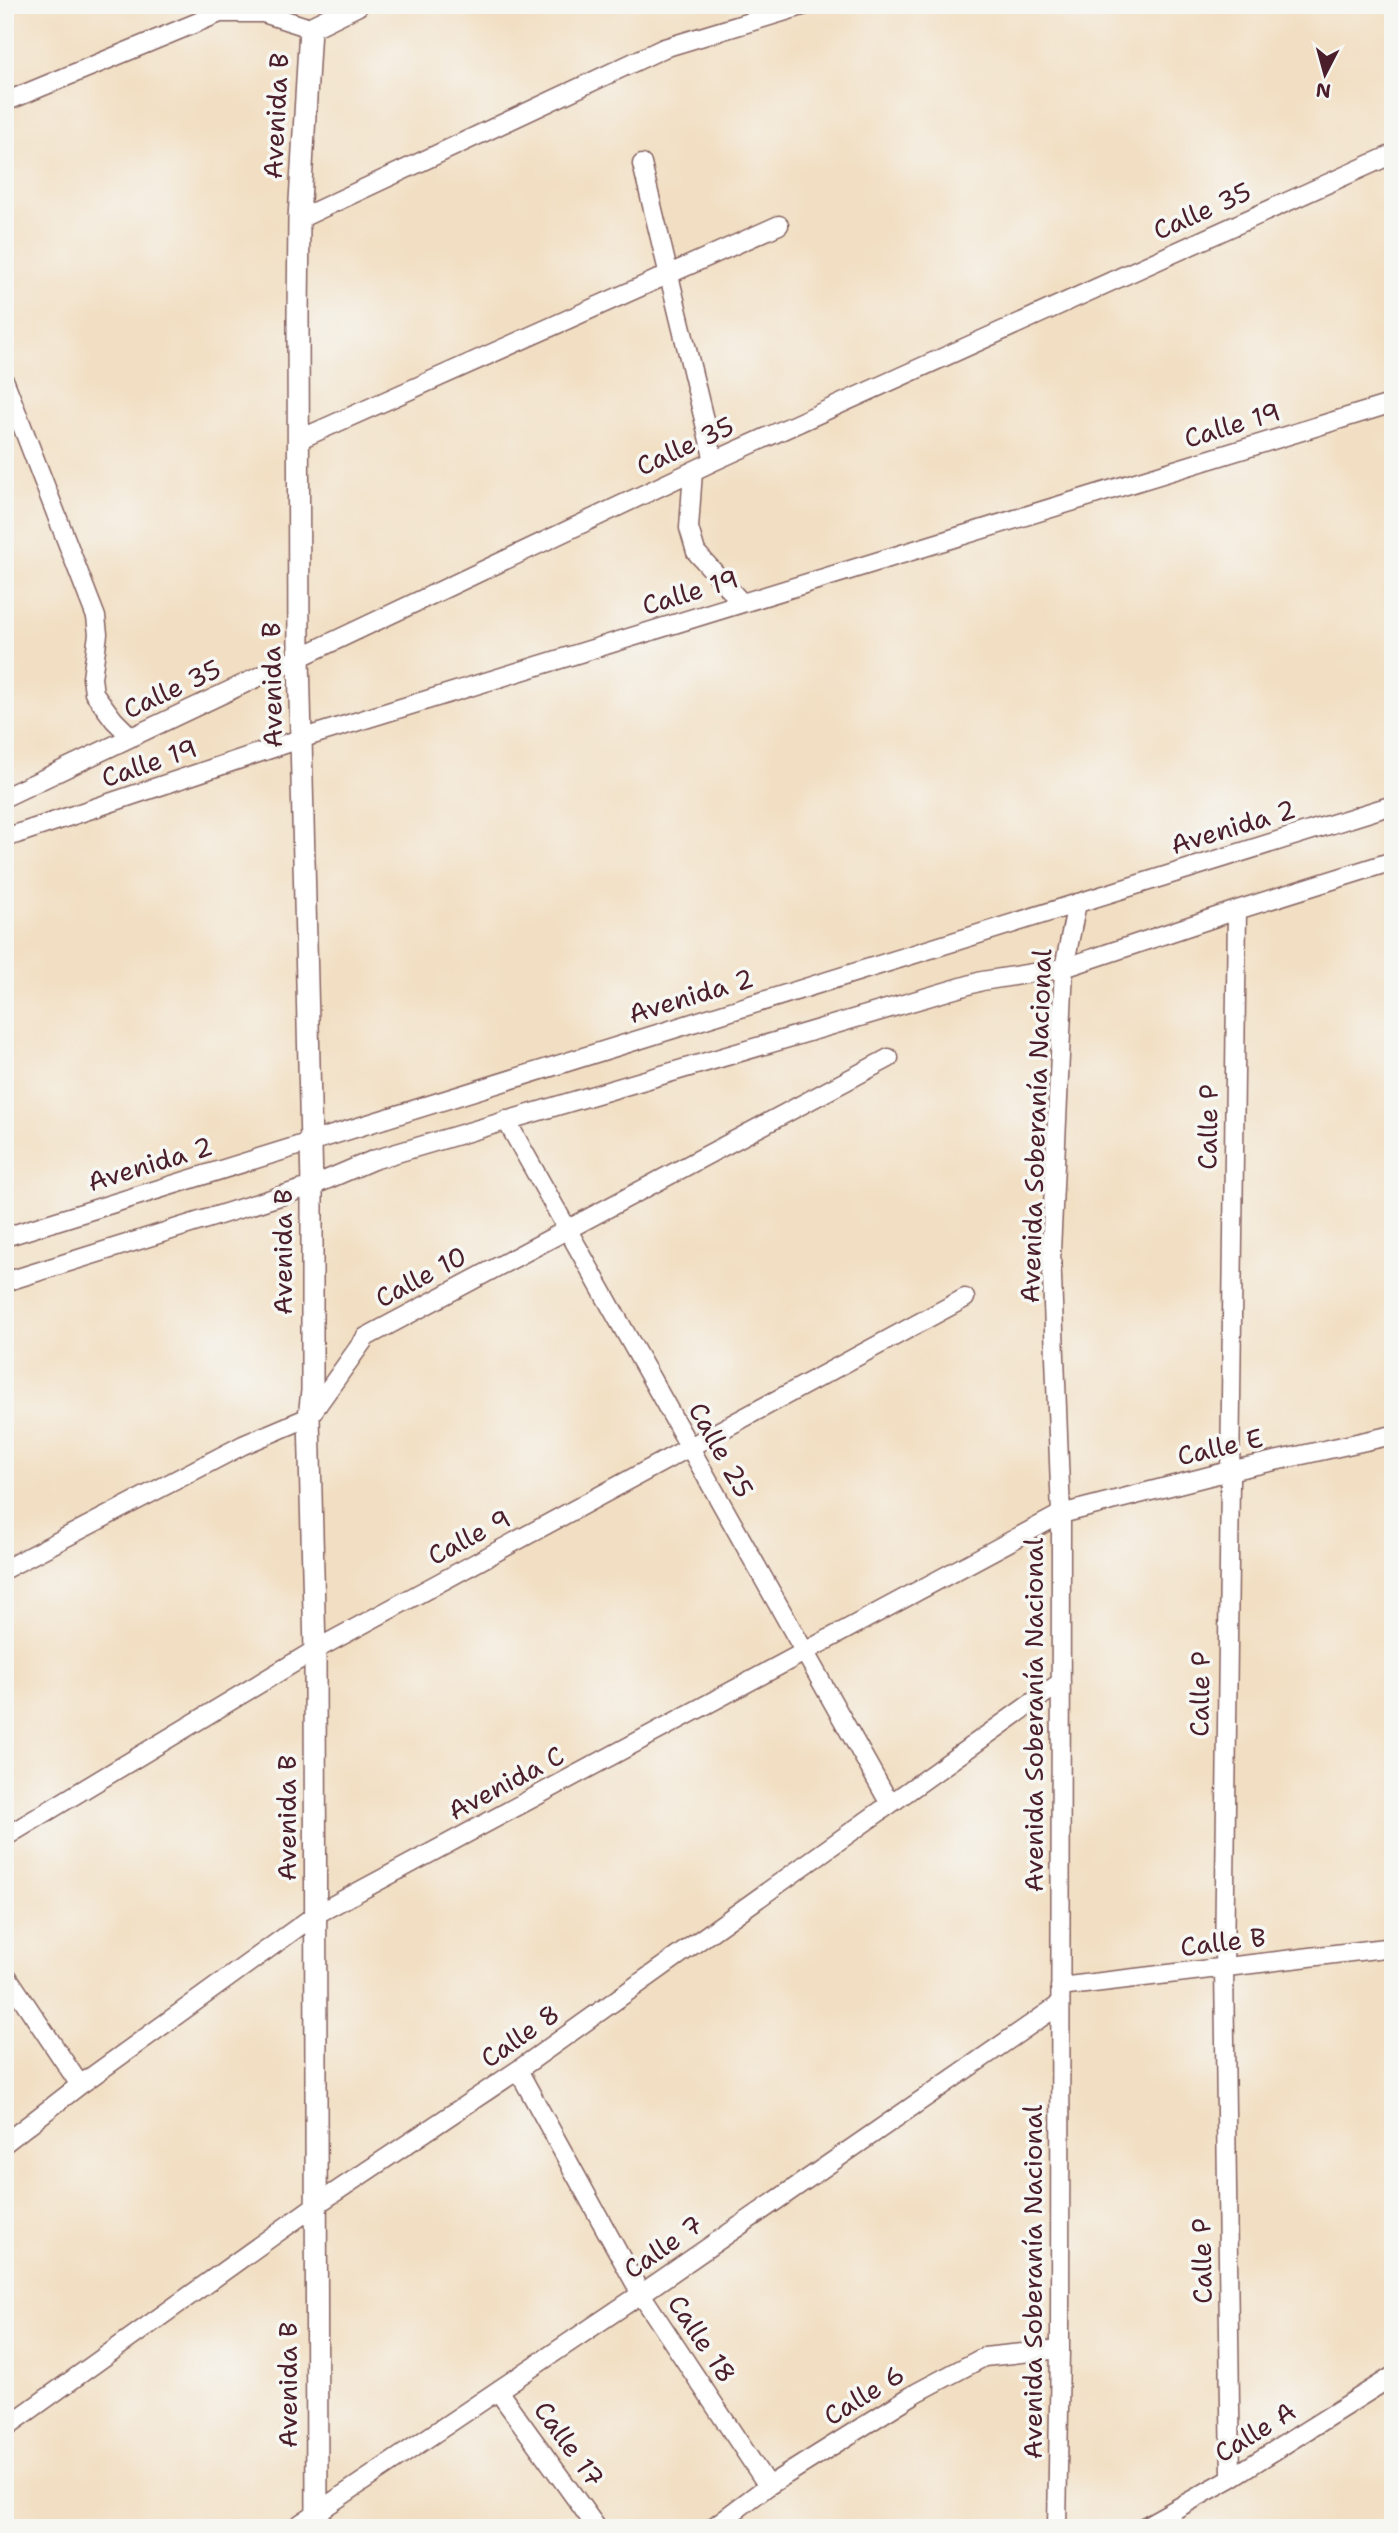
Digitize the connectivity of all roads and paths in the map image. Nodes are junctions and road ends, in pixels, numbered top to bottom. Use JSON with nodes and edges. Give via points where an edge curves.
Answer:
{"nodes":[{"id":1,"x":357,"y":5,"type":"edge"},
{"id":2,"x":806,"y":5,"type":"edge"},
{"id":3,"x":219,"y":9,"type":"edge"},
{"id":4,"x":310,"y":28,"type":"junction"},
{"id":5,"x":5,"y":102,"type":"edge"},
{"id":6,"x":1393,"y":154,"type":"edge"},
{"id":7,"x":642,"y":164,"type":"dead end"},
{"id":8,"x":299,"y":219,"type":"junction"},
{"id":9,"x":779,"y":225,"type":"dead end"},
{"id":10,"x":668,"y":275,"type":"junction"},
{"id":11,"x":5,"y":382,"type":"edge"},
{"id":12,"x":1393,"y":403,"type":"edge"},
{"id":13,"x":298,"y":440,"type":"junction"},
{"id":14,"x":714,"y":461,"type":"junction"},
{"id":15,"x":693,"y":471,"type":"junction"},
{"id":16,"x":742,"y":603,"type":"junction"},
{"id":17,"x":299,"y":657,"type":"junction"},
{"id":18,"x":131,"y":737,"type":"junction"},
{"id":19,"x":300,"y":739,"type":"junction"},
{"id":20,"x":5,"y":797,"type":"edge"},
{"id":21,"x":1393,"y":805,"type":"edge"},
{"id":22,"x":5,"y":838,"type":"edge"},
{"id":23,"x":1393,"y":861,"type":"edge"},
{"id":24,"x":1077,"y":903,"type":"junction"},
{"id":25,"x":1237,"y":909,"type":"junction"},
{"id":26,"x":1064,"y":968,"type":"junction"},
{"id":27,"x":889,"y":1058,"type":"dead end"},
{"id":28,"x":506,"y":1120,"type":"junction"},
{"id":29,"x":310,"y":1142,"type":"junction"},
{"id":30,"x":312,"y":1186,"type":"junction"},
{"id":31,"x":567,"y":1228,"type":"junction"},
{"id":32,"x":5,"y":1237,"type":"edge"},
{"id":33,"x":5,"y":1282,"type":"edge"},
{"id":34,"x":965,"y":1298,"type":"dead end"},
{"id":35,"x":309,"y":1417,"type":"junction"},
{"id":36,"x":1393,"y":1435,"type":"edge"},
{"id":37,"x":690,"y":1448,"type":"junction"},
{"id":38,"x":1229,"y":1471,"type":"junction"},
{"id":39,"x":1061,"y":1514,"type":"junction"},
{"id":40,"x":5,"y":1569,"type":"edge"},
{"id":41,"x":315,"y":1650,"type":"junction"},
{"id":42,"x":804,"y":1652,"type":"junction"},
{"id":43,"x":1060,"y":1682,"type":"junction"},
{"id":44,"x":890,"y":1804,"type":"junction"},
{"id":45,"x":5,"y":1837,"type":"edge"},
{"id":46,"x":316,"y":1915,"type":"junction"},
{"id":47,"x":1393,"y":1947,"type":"edge"},
{"id":48,"x":1224,"y":1968,"type":"junction"},
{"id":49,"x":5,"y":1973,"type":"edge"},
{"id":50,"x":1060,"y":1996,"type":"junction"},
{"id":51,"x":518,"y":2070,"type":"junction"},
{"id":52,"x":80,"y":2085,"type":"junction"},
{"id":53,"x":5,"y":2143,"type":"edge"},
{"id":54,"x":316,"y":2205,"type":"junction"},
{"id":55,"x":641,"y":2294,"type":"junction"},
{"id":56,"x":1060,"y":2349,"type":"junction"},
{"id":57,"x":1393,"y":2376,"type":"edge"},
{"id":58,"x":498,"y":2390,"type":"junction"},
{"id":59,"x":5,"y":2428,"type":"edge"},
{"id":60,"x":1231,"y":2478,"type":"junction"},
{"id":61,"x":768,"y":2486,"type":"junction"},
{"id":62,"x":317,"y":2520,"type":"edge"},
{"id":63,"x":294,"y":2528,"type":"edge"},
{"id":64,"x":597,"y":2528,"type":"edge"},
{"id":65,"x":712,"y":2528,"type":"edge"},
{"id":66,"x":1057,"y":2528,"type":"edge"},
{"id":67,"x":1142,"y":2528,"type":"edge"}],
"edges":[{"from":1,"to":4,"type":"street","name":"Avenida B"},
{"from":2,"to":8,"type":"street","via":[[664,48]]},
{"from":3,"to":4,"type":"street","via":[[263,13]]},
{"from":3,"to":5,"type":"street"},
{"from":4,"to":8,"type":"street","name":"Avenida B"},
{"from":6,"to":14,"type":"street","name":"Calle 35"},
{"from":7,"to":10,"type":"street"},
{"from":8,"to":13,"type":"street","name":"Avenida B"},
{"from":9,"to":10,"type":"street"},
{"from":10,"to":13,"type":"street"},
{"from":10,"to":14,"type":"street"},
{"from":11,"to":18,"type":"street","via":[[96,617],[94,693]]},
{"from":12,"to":16,"type":"street","name":"Calle 19"},
{"from":13,"to":17,"type":"street","name":"Avenida B"},
{"from":14,"to":15,"type":"street","name":"Calle 35"},
{"from":15,"to":16,"type":"street","via":[[689,528],[696,552]]},
{"from":15,"to":17,"type":"street","name":"Calle 35"},
{"from":16,"to":19,"type":"street","name":"Calle 19"},
{"from":17,"to":18,"type":"street","name":"Calle 35"},
{"from":17,"to":19,"type":"street","name":"Avenida B"},
{"from":18,"to":20,"type":"street","name":"Calle 35"},
{"from":19,"to":22,"type":"street","name":"Calle 19"},
{"from":19,"to":29,"type":"street","name":"Avenida B"},
{"from":21,"to":24,"type":"street","name":"Avenida 2"},
{"from":23,"to":25,"type":"street"},
{"from":24,"to":26,"type":"street","name":"Avenida Soberanía Nacional"},
{"from":24,"to":29,"type":"street","name":"Avenida 2"},
{"from":25,"to":26,"type":"street"},
{"from":25,"to":38,"type":"street","name":"Calle P"},
{"from":26,"to":28,"type":"street","via":[[982,981]]},
{"from":26,"to":39,"type":"street","name":"Avenida Soberanía Nacional","via":[[1051,1251]]},
{"from":27,"to":31,"type":"street","name":"Calle 10"},
{"from":28,"to":30,"type":"street","via":[[373,1160]]},
{"from":28,"to":31,"type":"street","name":"Calle 25"},
{"from":29,"to":30,"type":"street","name":"Avenida B"},
{"from":29,"to":32,"type":"street","name":"Avenida 2"},
{"from":30,"to":33,"type":"street"},
{"from":30,"to":35,"type":"street","name":"Avenida B"},
{"from":31,"to":35,"type":"street","name":"Calle 10","via":[[366,1337]]},
{"from":31,"to":37,"type":"street","name":"Calle 25"},
{"from":34,"to":37,"type":"street","name":"Calle 9"},
{"from":35,"to":40,"type":"street","via":[[243,1445]]},
{"from":35,"to":41,"type":"street","name":"Avenida B"},
{"from":36,"to":38,"type":"street","name":"Calle E"},
{"from":37,"to":41,"type":"street","name":"Calle 9"},
{"from":37,"to":42,"type":"street","name":"Calle 25"},
{"from":38,"to":39,"type":"street","name":"Calle E"},
{"from":38,"to":48,"type":"street","name":"Calle P"},
{"from":39,"to":42,"type":"street","name":"Avenida C"},
{"from":39,"to":43,"type":"street","name":"Avenida Soberanía Nacional"},
{"from":41,"to":45,"type":"street","name":"Calle 9"},
{"from":41,"to":46,"type":"street","name":"Avenida B"},
{"from":42,"to":44,"type":"street","name":"Calle 25"},
{"from":42,"to":46,"type":"street","name":"Avenida C"},
{"from":43,"to":44,"type":"street","name":"Calle 8"},
{"from":43,"to":50,"type":"street","name":"Avenida Soberanía Nacional"},
{"from":44,"to":51,"type":"street","name":"Calle 8"},
{"from":46,"to":52,"type":"street","name":"Avenida C"},
{"from":46,"to":54,"type":"street","name":"Avenida B"},
{"from":47,"to":48,"type":"street","name":"Calle B"},
{"from":48,"to":50,"type":"street","name":"Calle B"},
{"from":48,"to":60,"type":"street","name":"Calle P"},
{"from":49,"to":52,"type":"street"},
{"from":50,"to":55,"type":"street","name":"Calle 7"},
{"from":50,"to":56,"type":"street","name":"Avenida Soberanía Nacional"},
{"from":51,"to":54,"type":"street","name":"Calle 8"},
{"from":51,"to":55,"type":"street","name":"Calle 18"},
{"from":52,"to":53,"type":"street","name":"Avenida C"},
{"from":54,"to":59,"type":"street","name":"Calle 8"},
{"from":54,"to":62,"type":"street","name":"Avenida B"},
{"from":55,"to":58,"type":"street","name":"Calle 7"},
{"from":55,"to":61,"type":"street","name":"Calle 18"},
{"from":56,"to":61,"type":"street","name":"Calle 6","via":[[985,2357],[916,2393]]},
{"from":56,"to":66,"type":"street","name":"Avenida Soberanía Nacional"},
{"from":57,"to":60,"type":"street","name":"Calle A"},
{"from":58,"to":62,"type":"street","name":"Calle 7"},
{"from":58,"to":64,"type":"street","name":"Calle 17"},
{"from":60,"to":67,"type":"street","name":"Calle A"},
{"from":61,"to":65,"type":"street","name":"Calle 6"},
{"from":62,"to":63,"type":"street","name":"Calle 7"}]}
